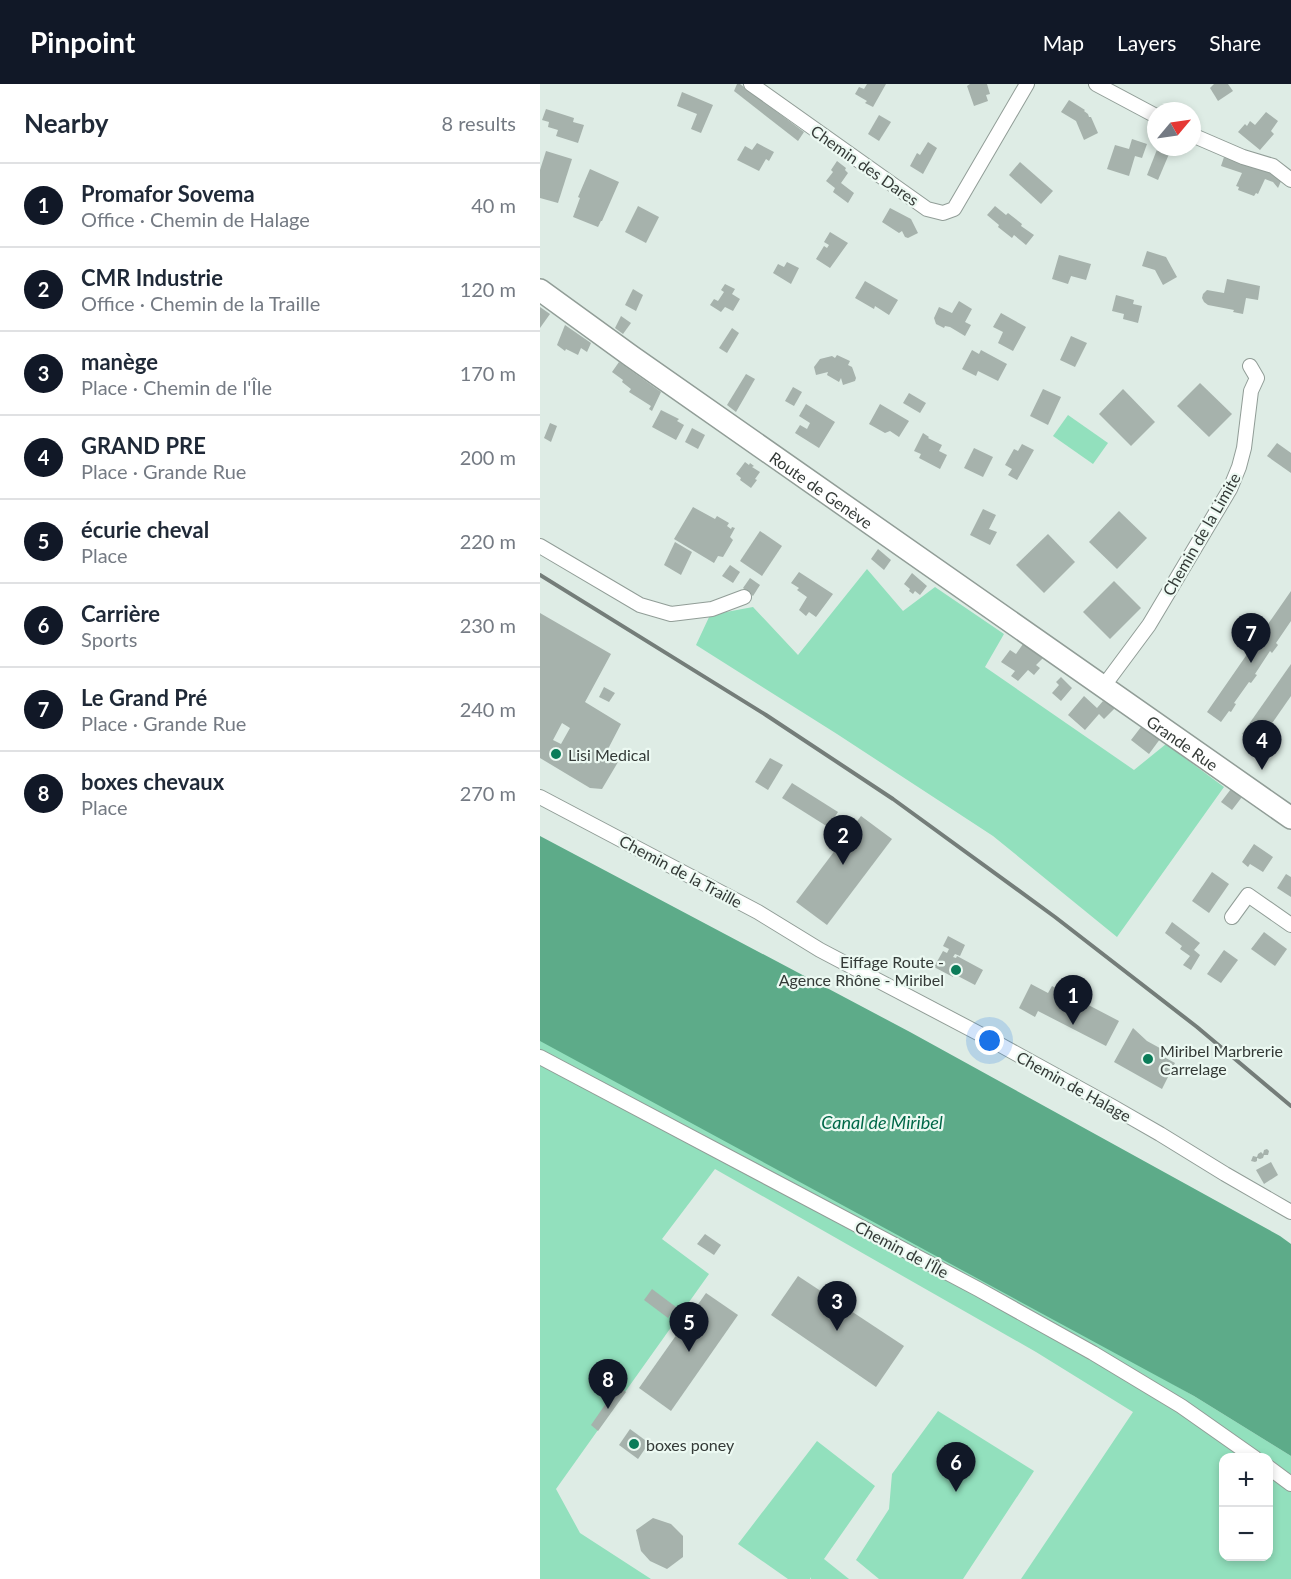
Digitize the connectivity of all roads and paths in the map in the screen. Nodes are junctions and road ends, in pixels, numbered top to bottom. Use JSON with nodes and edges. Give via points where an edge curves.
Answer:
{"nodes":[{"id":1,"x":751,"y":84,"type":"edge"},
{"id":2,"x":1027,"y":84,"type":"edge"},
{"id":3,"x":1096,"y":84,"type":"edge"},
{"id":4,"x":1147,"y":111,"type":"edge"},
{"id":5,"x":1201,"y":139,"type":"edge"},
{"id":6,"x":1291,"y":180,"type":"edge"},
{"id":7,"x":540,"y":290,"type":"edge"},
{"id":8,"x":1250,"y":366,"type":"dead end"},
{"id":9,"x":540,"y":546,"type":"edge"},
{"id":10,"x":744,"y":597,"type":"dead end"},
{"id":11,"x":1103,"y":687,"type":"junction"},
{"id":12,"x":540,"y":796,"type":"edge"},
{"id":13,"x":1291,"y":818,"type":"edge"},
{"id":14,"x":1232,"y":917,"type":"dead end"},
{"id":15,"x":1291,"y":925,"type":"edge"},
{"id":16,"x":820,"y":950,"type":"joint"},
{"id":17,"x":540,"y":1057,"type":"edge"},
{"id":18,"x":1291,"y":1212,"type":"edge"},
{"id":19,"x":1248,"y":1453,"type":"edge"},
{"id":20,"x":1273,"y":1470,"type":"edge"},
{"id":21,"x":1291,"y":1484,"type":"edge"}],
"edges":[{"from":1,"to":2,"type":"street","name":"Chemin des Dares","via":[[927,208],[943,213],[954,208]]},
{"from":3,"to":4,"type":"street"},
{"from":5,"to":6,"type":"street","via":[[1273,166]]},
{"from":7,"to":11,"type":"main road","name":"Route de Genève"},
{"from":8,"to":11,"type":"street","name":"Chemin de la Limite","via":[[1257,378],[1251,391],[1244,448],[1230,489],[1149,625]]},
{"from":9,"to":10,"type":"street","via":[[640,605],[671,614],[712,609]]},
{"from":11,"to":13,"type":"main road","name":"Grande Rue"},
{"from":12,"to":16,"type":"street","name":"Chemin de la Traille","via":[[759,912]]},
{"from":14,"to":15,"type":"street","via":[[1248,896]]},
{"from":16,"to":18,"type":"street","name":"Chemin de Halage","via":[[1113,1107]]},
{"from":17,"to":19,"type":"street","name":"Chemin de l'Île","via":[[1093,1353],[1181,1406]]},
{"from":20,"to":21,"type":"street"}]}
